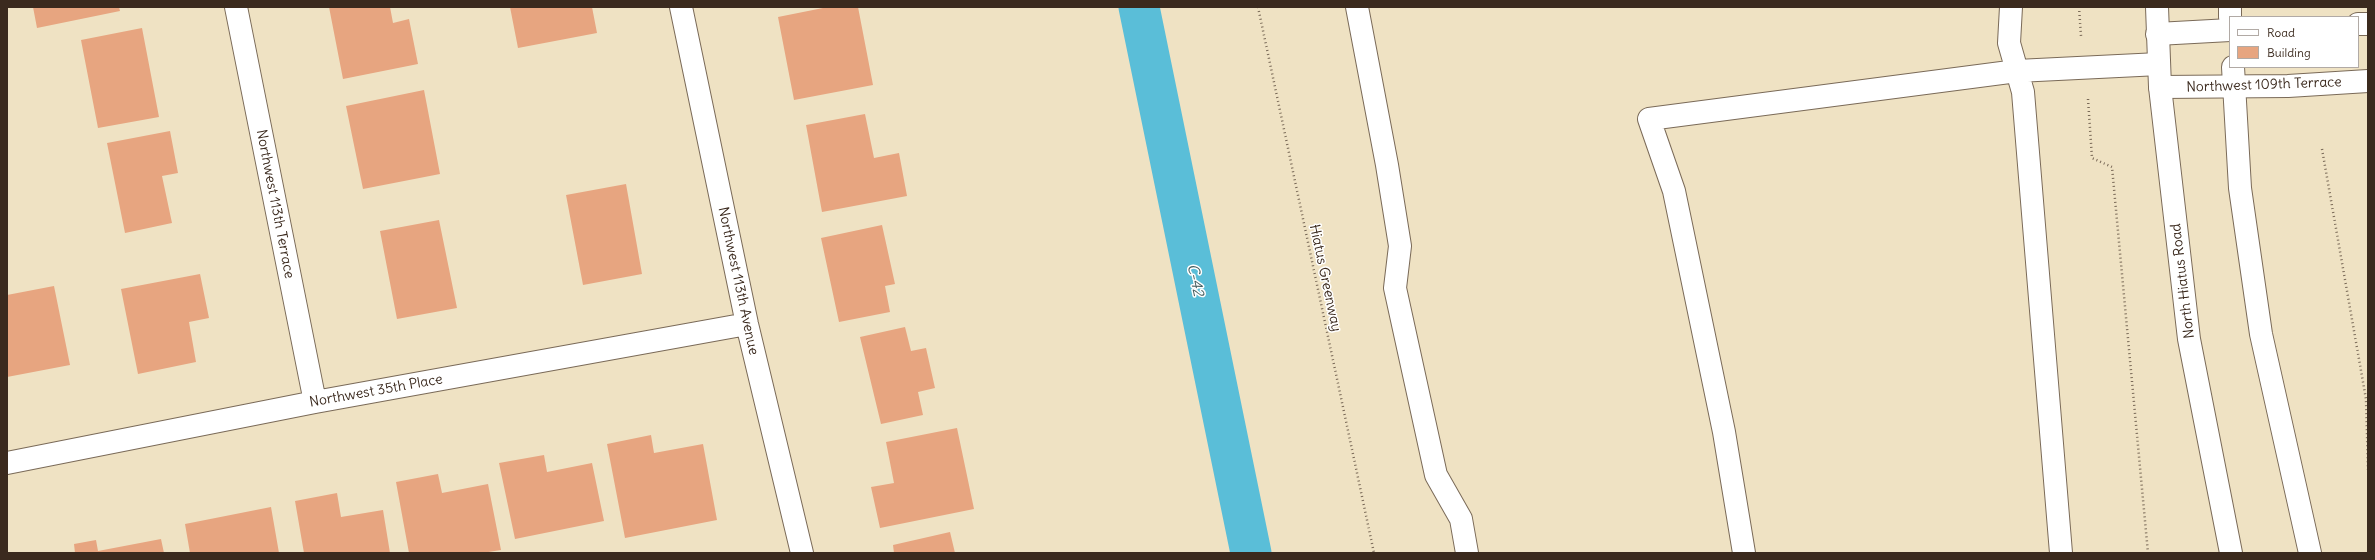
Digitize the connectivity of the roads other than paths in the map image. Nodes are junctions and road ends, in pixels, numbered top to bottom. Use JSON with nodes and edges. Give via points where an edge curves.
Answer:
{"nodes":[{"id":1,"x":236,"y":7,"type":"edge"},
{"id":2,"x":681,"y":7,"type":"edge"},
{"id":3,"x":1356,"y":7,"type":"edge"},
{"id":4,"x":2011,"y":7,"type":"edge"},
{"id":5,"x":2156,"y":7,"type":"edge"},
{"id":6,"x":2229,"y":30,"type":"edge"},
{"id":7,"x":2157,"y":34,"type":"junction"},
{"id":8,"x":2159,"y":64,"type":"junction"},
{"id":9,"x":2017,"y":71,"type":"junction"},
{"id":10,"x":2234,"y":76,"type":"edge"},
{"id":11,"x":2368,"y":81,"type":"edge"},
{"id":12,"x":2160,"y":87,"type":"junction"},
{"id":13,"x":747,"y":324,"type":"junction"},
{"id":14,"x":315,"y":402,"type":"junction"},
{"id":15,"x":7,"y":463,"type":"edge"},
{"id":16,"x":802,"y":553,"type":"edge"},
{"id":17,"x":1467,"y":553,"type":"edge"},
{"id":18,"x":1744,"y":553,"type":"edge"},
{"id":19,"x":2060,"y":553,"type":"edge"},
{"id":20,"x":2231,"y":553,"type":"edge"},
{"id":21,"x":2310,"y":553,"type":"edge"}],
"edges":[{"from":1,"to":14,"type":"street","name":"Northwest 113th Terrace"},
{"from":2,"to":13,"type":"street","name":"Northwest 113th Avenue"},
{"from":3,"to":17,"type":"street","via":[[1400,246],[1396,288],[1436,475],[1460,519]]},
{"from":4,"to":9,"type":"street","via":[[2009,43]]},
{"from":5,"to":7,"type":"street","name":"North Hiatus Road"},
{"from":6,"to":7,"type":"street"},
{"from":7,"to":8,"type":"street","name":"North Hiatus Road"},
{"from":8,"to":9,"type":"street"},
{"from":8,"to":12,"type":"street","name":"North Hiatus Road"},
{"from":9,"to":18,"type":"street","via":[[1648,119],[1674,191],[1724,432]]},
{"from":9,"to":19,"type":"street","via":[[2023,92]]},
{"from":10,"to":11,"type":"street","name":"Northwest 109th Terrace","via":[[2288,86]]},
{"from":10,"to":12,"type":"street","name":"Northwest 109th Terrace"},
{"from":10,"to":21,"type":"street","via":[[2240,188],[2261,334]]},
{"from":12,"to":20,"type":"street","name":"North Hiatus Road","via":[[2189,339]]},
{"from":13,"to":14,"type":"street","name":"Northwest 35th Place"},
{"from":13,"to":16,"type":"street","name":"Northwest 113th Avenue"},
{"from":14,"to":15,"type":"street","name":"Northwest 35th Place"}]}
